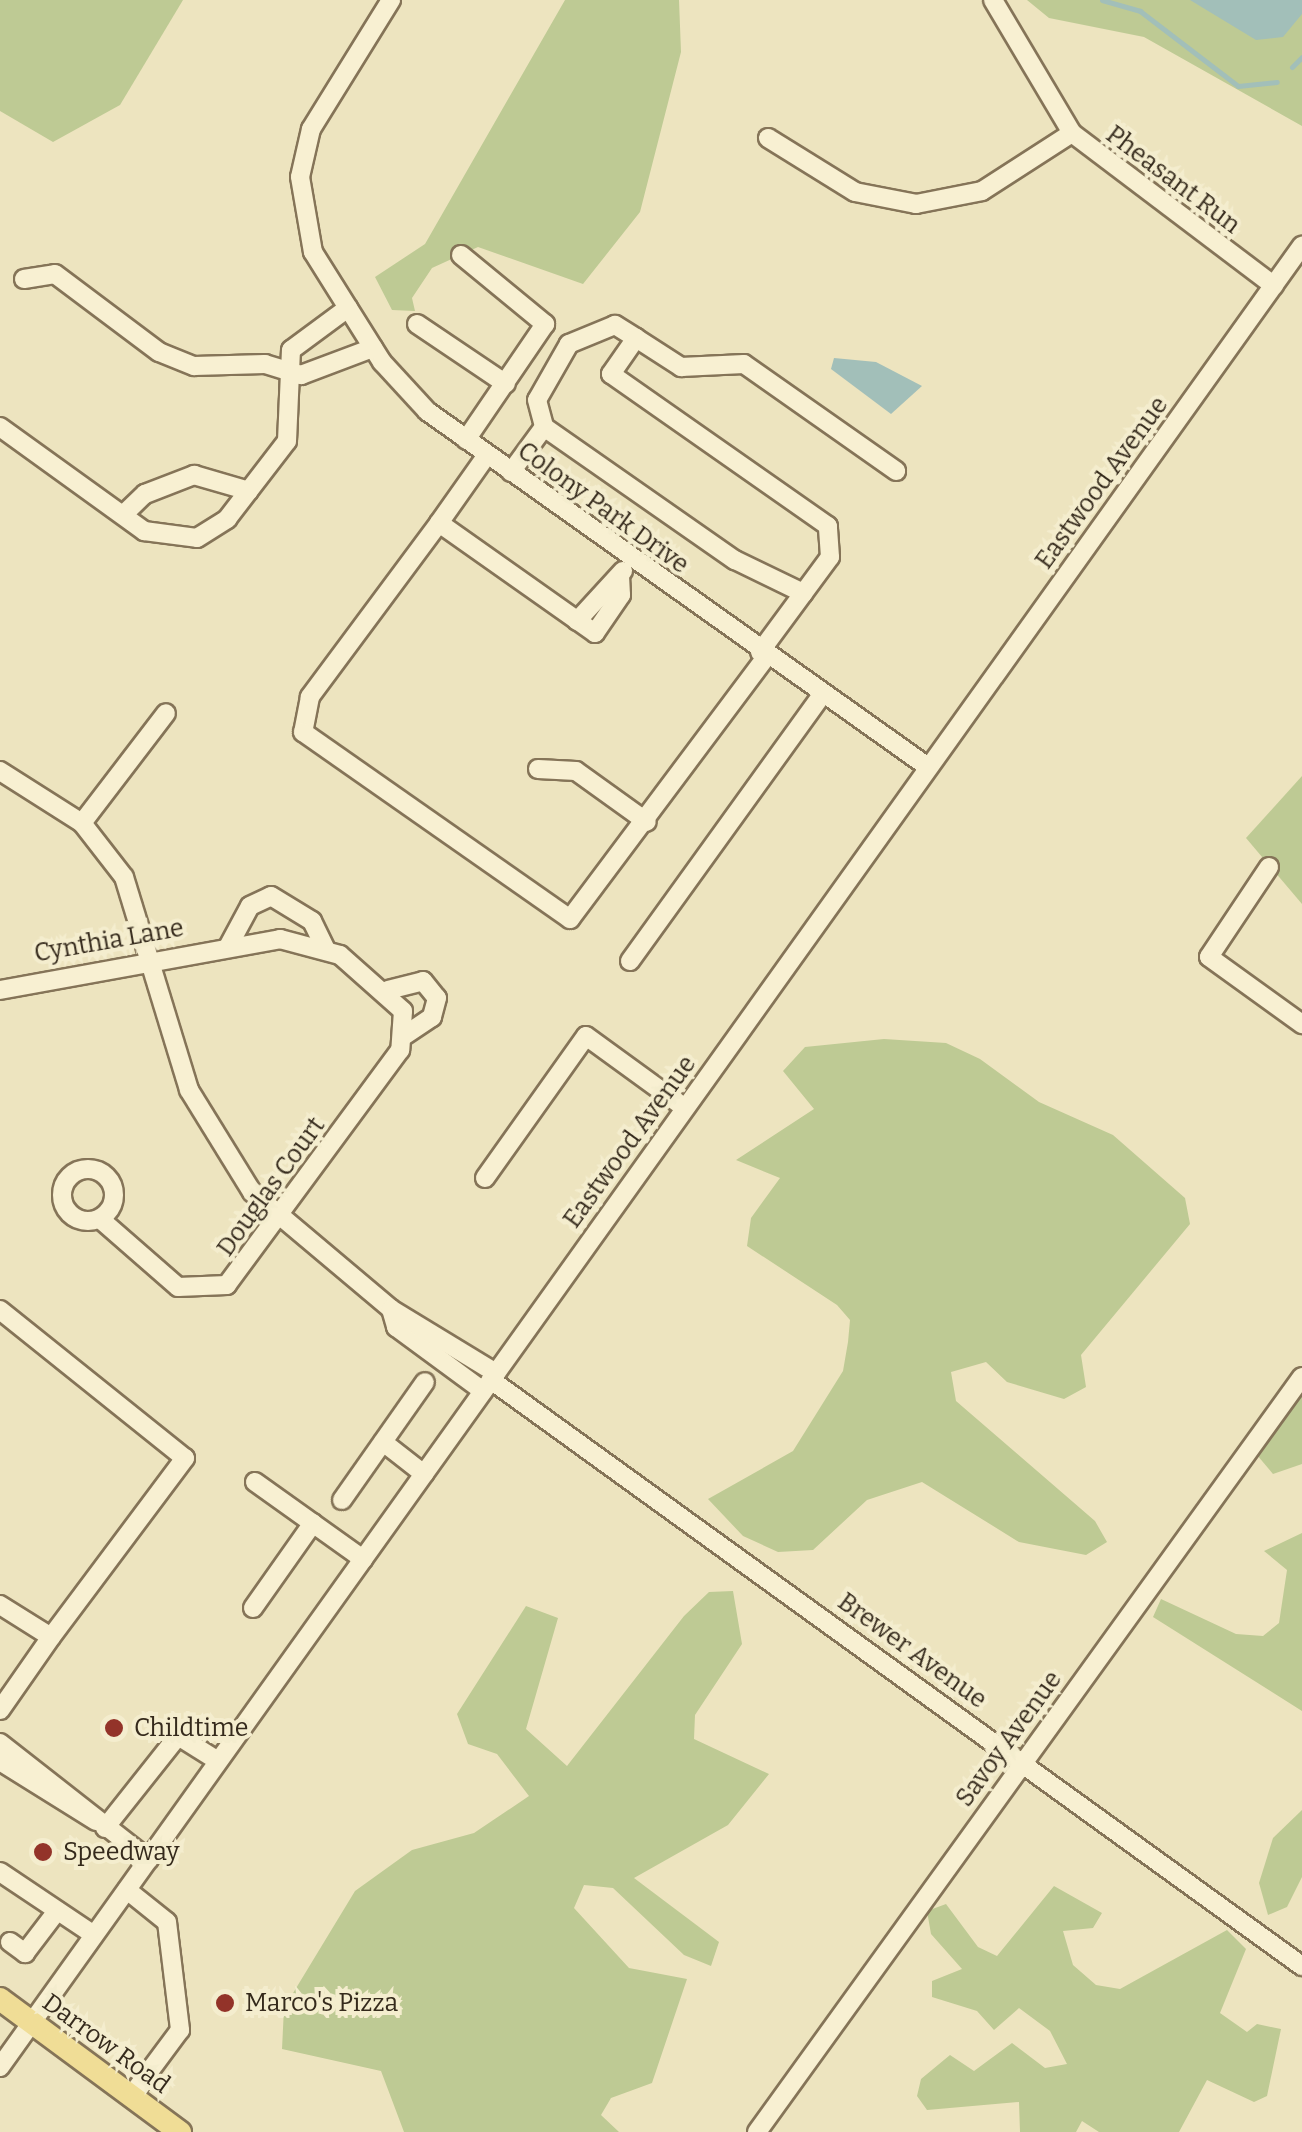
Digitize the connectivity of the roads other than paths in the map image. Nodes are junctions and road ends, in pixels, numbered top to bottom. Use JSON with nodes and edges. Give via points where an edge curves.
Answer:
{"nodes":[{"id":1,"x":391,"y":0,"type":"edge"},
{"id":2,"x":993,"y":0,"type":"edge"},
{"id":3,"x":1072,"y":133,"type":"junction"},
{"id":4,"x":768,"y":138,"type":"dead end"},
{"id":5,"x":1302,"y":246,"type":"edge"},
{"id":6,"x":461,"y":255,"type":"dead end"},
{"id":7,"x":24,"y":279,"type":"dead end"},
{"id":8,"x":1274,"y":286,"type":"junction"},
{"id":9,"x":348,"y":308,"type":"junction"},
{"id":10,"x":417,"y":324,"type":"dead end"},
{"id":11,"x":636,"y":338,"type":"junction"},
{"id":12,"x":373,"y":348,"type":"junction"},
{"id":13,"x":288,"y":368,"type":"junction"},
{"id":14,"x":506,"y":384,"type":"junction"},
{"id":15,"x":0,"y":427,"type":"edge"},
{"id":16,"x":544,"y":427,"type":"junction"},
{"id":17,"x":466,"y":440,"type":"junction"},
{"id":18,"x":486,"y":454,"type":"junction"},
{"id":19,"x":896,"y":471,"type":"dead end"},
{"id":20,"x":511,"y":472,"type":"junction"},
{"id":21,"x":248,"y":490,"type":"junction"},
{"id":22,"x":124,"y":514,"type":"junction"},
{"id":23,"x":439,"y":523,"type":"junction"},
{"id":24,"x":632,"y":558,"type":"junction"},
{"id":25,"x":620,"y":576,"type":"junction"},
{"id":26,"x":804,"y":593,"type":"junction"},
{"id":27,"x":577,"y":621,"type":"junction"},
{"id":28,"x":764,"y":654,"type":"junction"},
{"id":29,"x":820,"y":696,"type":"junction"},
{"id":30,"x":166,"y":713,"type":"dead end"},
{"id":31,"x":928,"y":767,"type":"junction"},
{"id":32,"x":538,"y":769,"type":"dead end"},
{"id":33,"x":0,"y":771,"type":"edge"},
{"id":34,"x":82,"y":822,"type":"junction"},
{"id":35,"x":647,"y":822,"type":"junction"},
{"id":36,"x":1269,"y":867,"type":"dead end"},
{"id":37,"x":229,"y":946,"type":"junction"},
{"id":38,"x":324,"y":948,"type":"junction"},
{"id":39,"x":153,"y":958,"type":"junction"},
{"id":40,"x":630,"y":962,"type":"dead end"},
{"id":41,"x":0,"y":990,"type":"edge"},
{"id":42,"x":388,"y":990,"type":"junction"},
{"id":43,"x":1302,"y":1024,"type":"edge"},
{"id":44,"x":405,"y":1035,"type":"junction"},
{"id":45,"x":685,"y":1108,"type":"junction"},
{"id":46,"x":486,"y":1178,"type":"dead end"},
{"id":47,"x":100,"y":1219,"type":"dead end"},
{"id":48,"x":279,"y":1221,"type":"junction"},
{"id":49,"x":0,"y":1310,"type":"edge"},
{"id":50,"x":1302,"y":1376,"type":"edge"},
{"id":51,"x":425,"y":1382,"type":"dead end"},
{"id":52,"x":490,"y":1382,"type":"junction"},
{"id":53,"x":382,"y":1442,"type":"junction"},
{"id":54,"x":424,"y":1474,"type":"junction"},
{"id":55,"x":256,"y":1482,"type":"dead end"},
{"id":56,"x":342,"y":1500,"type":"dead end"},
{"id":57,"x":312,"y":1522,"type":"junction"},
{"id":58,"x":364,"y":1558,"type":"junction"},
{"id":59,"x":0,"y":1605,"type":"edge"},
{"id":60,"x":253,"y":1608,"type":"dead end"},
{"id":61,"x":51,"y":1638,"type":"junction"},
{"id":62,"x":0,"y":1710,"type":"edge"},
{"id":63,"x":0,"y":1743,"type":"edge"},
{"id":64,"x":0,"y":1761,"type":"edge"},
{"id":65,"x":218,"y":1762,"type":"junction"},
{"id":66,"x":1021,"y":1763,"type":"junction"},
{"id":67,"x":100,"y":1825,"type":"junction"},
{"id":68,"x":149,"y":1860,"type":"junction"},
{"id":69,"x":0,"y":1872,"type":"edge"},
{"id":70,"x":127,"y":1890,"type":"junction"},
{"id":71,"x":57,"y":1911,"type":"junction"},
{"id":72,"x":94,"y":1935,"type":"junction"},
{"id":73,"x":3,"y":1944,"type":"edge"},
{"id":74,"x":1302,"y":1966,"type":"edge"},
{"id":75,"x":0,"y":1999,"type":"edge"},
{"id":76,"x":32,"y":2024,"type":"junction"},
{"id":77,"x":0,"y":2067,"type":"edge"},
{"id":78,"x":132,"y":2096,"type":"junction"},
{"id":79,"x":180,"y":2132,"type":"edge"},
{"id":80,"x":757,"y":2132,"type":"edge"}],
"edges":[{"from":1,"to":9,"type":"street","name":"Colony Park Drive","via":[[305,144],[306,234]]},
{"from":2,"to":3,"type":"street","name":"Pheasant Run"},
{"from":3,"to":4,"type":"street","via":[[982,191],[916,204],[855,192]]},
{"from":3,"to":8,"type":"street","name":"Pheasant Run","via":[[1134,188]]},
{"from":5,"to":8,"type":"street","name":"Eastwood Avenue"},
{"from":6,"to":14,"type":"street","via":[[545,324]]},
{"from":7,"to":13,"type":"street","via":[[55,274],[159,352],[194,366]]},
{"from":8,"to":31,"type":"street","name":"Eastwood Avenue"},
{"from":9,"to":12,"type":"street","name":"Colony Park Drive"},
{"from":9,"to":13,"type":"street","via":[[292,350]]},
{"from":10,"to":14,"type":"street"},
{"from":11,"to":16,"type":"street","via":[[614,325],[569,344],[538,400]]},
{"from":11,"to":19,"type":"street","via":[[681,367],[744,364]]},
{"from":11,"to":26,"type":"street","via":[[611,374],[828,526],[830,556]]},
{"from":12,"to":13,"type":"street","via":[[301,375]]},
{"from":12,"to":17,"type":"street","name":"Colony Park Drive","via":[[406,391]]},
{"from":13,"to":21,"type":"street","via":[[287,441]]},
{"from":14,"to":17,"type":"street"},
{"from":15,"to":22,"type":"street"},
{"from":16,"to":20,"type":"street"},
{"from":16,"to":26,"type":"street","via":[[736,560]]},
{"from":17,"to":18,"type":"street","name":"Colony Park Drive"},
{"from":18,"to":20,"type":"street","name":"Colony Park Drive"},
{"from":18,"to":23,"type":"street"},
{"from":20,"to":24,"type":"street","name":"Colony Park Drive"},
{"from":21,"to":22,"type":"street","via":[[194,476],[145,494]]},
{"from":21,"to":22,"type":"street","via":[[197,538],[144,531]]},
{"from":23,"to":27,"type":"street"},
{"from":23,"to":35,"type":"street","via":[[310,697],[303,732],[556,917],[582,911]]},
{"from":24,"to":25,"type":"street"},
{"from":24,"to":28,"type":"street","name":"Colony Park Drive"},
{"from":25,"to":27,"type":"street"},
{"from":25,"to":27,"type":"street","via":[[621,595],[594,633]]},
{"from":26,"to":28,"type":"street"},
{"from":28,"to":29,"type":"street","name":"Colony Park Drive"},
{"from":28,"to":35,"type":"street"},
{"from":29,"to":31,"type":"street","name":"Colony Park Drive"},
{"from":29,"to":40,"type":"street"},
{"from":30,"to":34,"type":"street"},
{"from":31,"to":45,"type":"street","name":"Eastwood Avenue"},
{"from":32,"to":35,"type":"street","via":[[576,771]]},
{"from":33,"to":34,"type":"street"},
{"from":34,"to":39,"type":"street","name":"Brewer Avenue","via":[[124,877]]},
{"from":36,"to":43,"type":"street","via":[[1209,957]]},
{"from":37,"to":38,"type":"street","name":"Cynthia Lane","via":[[280,939]]},
{"from":37,"to":38,"type":"street","name":"Cynthia Lane","via":[[250,906],[271,896],[312,921]]},
{"from":37,"to":39,"type":"street","name":"Cynthia Lane"},
{"from":38,"to":42,"type":"street","name":"Cynthia Lane"},
{"from":39,"to":41,"type":"street","name":"Cynthia Lane"},
{"from":39,"to":48,"type":"street","name":"Brewer Avenue","via":[[197,1106]]},
{"from":42,"to":44,"type":"street"},
{"from":42,"to":44,"type":"street","name":"Douglas Court","via":[[423,982],[437,998],[432,1017]]},
{"from":44,"to":48,"type":"street","name":"Douglas Court"},
{"from":45,"to":46,"type":"street","via":[[586,1036]]},
{"from":45,"to":52,"type":"street","name":"Eastwood Avenue"},
{"from":47,"to":48,"type":"street","name":"Douglas Court","via":[[125,1249],[197,1292],[236,1278]]},
{"from":48,"to":52,"type":"street","name":"Brewer Avenue","via":[[391,1308],[396,1327]]},
{"from":49,"to":61,"type":"street","via":[[184,1458]]},
{"from":50,"to":66,"type":"street","name":"Savoy Avenue"},
{"from":51,"to":53,"type":"street"},
{"from":52,"to":54,"type":"street","name":"Eastwood Avenue"},
{"from":52,"to":66,"type":"street","name":"Brewer Avenue"},
{"from":53,"to":54,"type":"street"},
{"from":53,"to":56,"type":"street"},
{"from":54,"to":58,"type":"street","name":"Eastwood Avenue"},
{"from":55,"to":57,"type":"street"},
{"from":57,"to":58,"type":"street"},
{"from":57,"to":60,"type":"street"},
{"from":58,"to":65,"type":"street","name":"Eastwood Avenue"},
{"from":59,"to":61,"type":"street"},
{"from":61,"to":62,"type":"street"},
{"from":63,"to":67,"type":"street"},
{"from":64,"to":67,"type":"street"},
{"from":65,"to":67,"type":"street","via":[[178,1736]]},
{"from":65,"to":68,"type":"street","name":"Eastwood Avenue"},
{"from":66,"to":74,"type":"street","name":"Brewer Avenue"},
{"from":66,"to":80,"type":"street","name":"Savoy Avenue"},
{"from":67,"to":68,"type":"street"},
{"from":68,"to":70,"type":"street","name":"Eastwood Avenue"},
{"from":69,"to":71,"type":"street"},
{"from":70,"to":72,"type":"street","name":"Eastwood Avenue"},
{"from":70,"to":78,"type":"street","via":[[166,1922],[180,2030]]},
{"from":71,"to":72,"type":"street"},
{"from":71,"to":73,"type":"street","via":[[25,1953]]},
{"from":72,"to":76,"type":"street","name":"Eastwood Avenue"},
{"from":75,"to":76,"type":"main road","name":"Darrow Road"},
{"from":76,"to":77,"type":"street","name":"Eastwood Avenue"},
{"from":76,"to":78,"type":"main road","name":"Darrow Road"},
{"from":78,"to":79,"type":"main road","name":"Darrow Road"}]}
